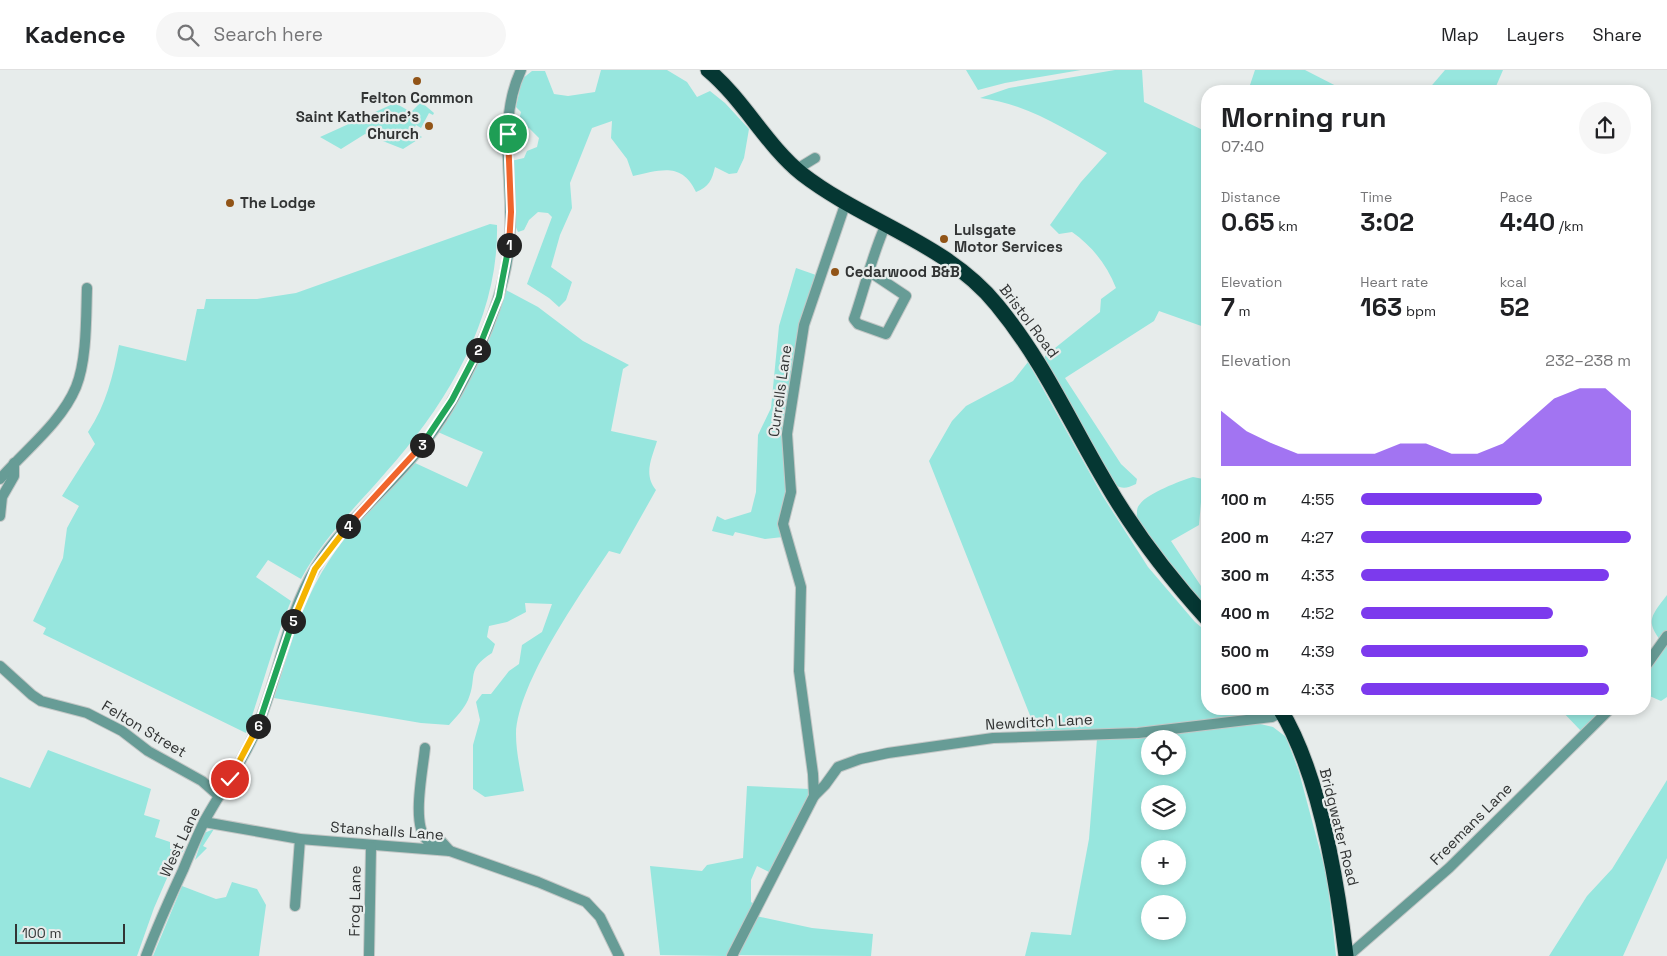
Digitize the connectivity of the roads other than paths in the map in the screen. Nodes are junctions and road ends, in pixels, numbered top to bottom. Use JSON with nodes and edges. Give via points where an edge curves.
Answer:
{"nodes":[{"id":1,"x":520,"y":70,"type":"edge"},
{"id":2,"x":708,"y":70,"type":"edge"},
{"id":3,"x":815,"y":158,"type":"dead end"},
{"id":4,"x":798,"y":169,"type":"junction"},
{"id":5,"x":846,"y":202,"type":"junction"},
{"id":6,"x":886,"y":224,"type":"junction"},
{"id":7,"x":870,"y":272,"type":"junction"},
{"id":8,"x":87,"y":288,"type":"dead end"},
{"id":9,"x":14,"y":463,"type":"junction"},
{"id":10,"x":0,"y":479,"type":"edge"},
{"id":11,"x":1,"y":499,"type":"edge"},
{"id":12,"x":0,"y":516,"type":"edge"},
{"id":13,"x":1201,"y":612,"type":"edge"},
{"id":14,"x":1667,"y":636,"type":"edge"},
{"id":15,"x":1651,"y":659,"type":"edge"},
{"id":16,"x":0,"y":666,"type":"edge"},
{"id":17,"x":1275,"y":715,"type":"edge"},
{"id":18,"x":1283,"y":715,"type":"edge"},
{"id":19,"x":1604,"y":715,"type":"edge"},
{"id":20,"x":425,"y":748,"type":"dead end"},
{"id":21,"x":219,"y":796,"type":"junction"},
{"id":22,"x":814,"y":796,"type":"junction"},
{"id":23,"x":204,"y":822,"type":"junction"},
{"id":24,"x":300,"y":839,"type":"junction"},
{"id":25,"x":371,"y":847,"type":"junction"},
{"id":26,"x":450,"y":851,"type":"junction"},
{"id":27,"x":295,"y":906,"type":"dead end"},
{"id":28,"x":146,"y":956,"type":"edge"},
{"id":29,"x":370,"y":956,"type":"edge"},
{"id":30,"x":619,"y":956,"type":"edge"},
{"id":31,"x":732,"y":956,"type":"edge"},
{"id":32,"x":1348,"y":956,"type":"edge"}],
"edges":[{"from":1,"to":21,"type":"street","name":"West Lane","via":[[509,113],[509,252],[490,323],[452,400],[432,432],[357,515],[315,569],[304,591],[257,728],[241,762]]},
{"from":2,"to":4,"type":"highway","name":"Bristol Road"},
{"from":3,"to":4,"type":"street"},
{"from":4,"to":5,"type":"highway","name":"Bristol Road"},
{"from":5,"to":6,"type":"highway","name":"Bristol Road"},
{"from":5,"to":22,"type":"street","name":"Currells Lane","via":[[804,325],[787,434],[791,492],[783,524],[801,586],[799,671]]},
{"from":6,"to":7,"type":"street","via":[[873,254]]},
{"from":6,"to":13,"type":"highway","name":"Bristol Road","via":[[953,264],[996,304],[1042,366],[1105,482],[1138,535],[1160,566]]},
{"from":7,"to":7,"type":"street","via":[[854,319],[858,324],[886,334],[906,296]]},
{"from":8,"to":9,"type":"street","via":[[81,370],[76,389],[50,425]]},
{"from":9,"to":10,"type":"street"},
{"from":9,"to":11,"type":"street","via":[[14,476]]},
{"from":11,"to":12,"type":"street"},
{"from":14,"to":15,"type":"street"},
{"from":16,"to":21,"type":"street","name":"Felton Street","via":[[32,695],[52,705],[87,713],[122,731],[148,751],[202,781]]},
{"from":17,"to":22,"type":"street","name":"Newditch Lane","via":[[1156,731],[993,738],[888,753],[838,767]]},
{"from":18,"to":32,"type":"highway","name":"Bridgwater Road","via":[[1301,752],[1315,797],[1338,884]]},
{"from":19,"to":32,"type":"street","name":"Freemans Lane","via":[[1449,868]]},
{"from":20,"to":26,"type":"street","via":[[420,830],[427,840],[441,841]]},
{"from":21,"to":23,"type":"street","name":"West Lane"},
{"from":22,"to":31,"type":"street","name":"Newditch Lane"},
{"from":23,"to":24,"type":"street","name":"Stanshalls Lane"},
{"from":23,"to":28,"type":"street","name":"West Lane"},
{"from":24,"to":25,"type":"street","name":"Stanshalls Lane"},
{"from":24,"to":27,"type":"street"},
{"from":25,"to":26,"type":"street","name":"Stanshalls Lane"},
{"from":25,"to":29,"type":"street","name":"Frog Lane"},
{"from":26,"to":30,"type":"street","name":"Stanshalls Lane","via":[[586,902],[600,917]]}]}
